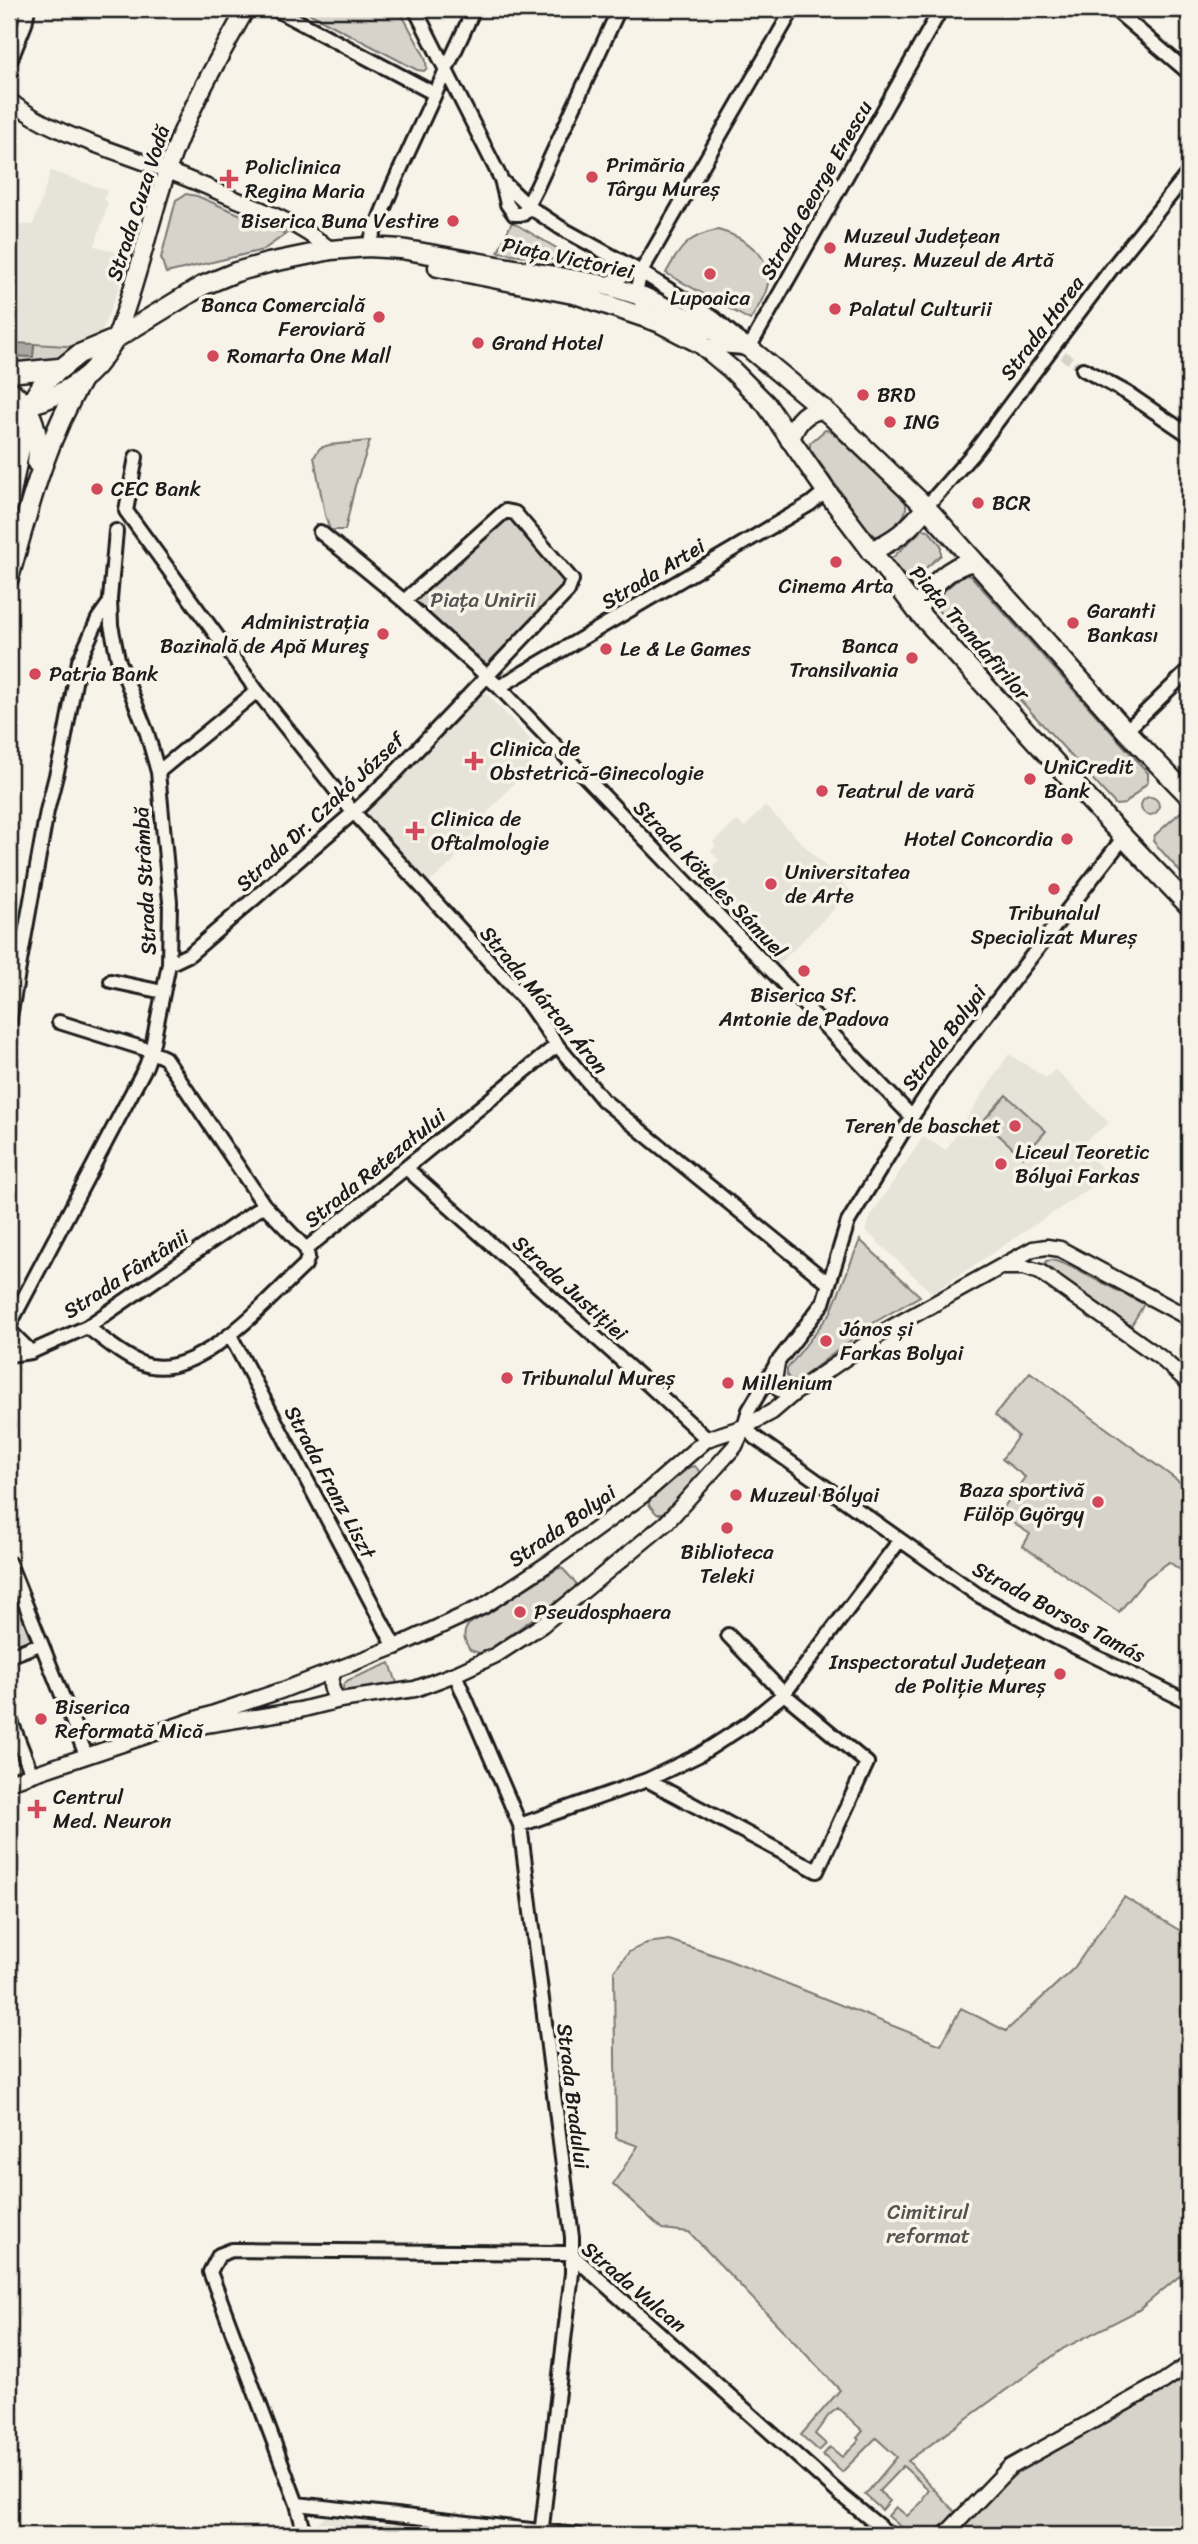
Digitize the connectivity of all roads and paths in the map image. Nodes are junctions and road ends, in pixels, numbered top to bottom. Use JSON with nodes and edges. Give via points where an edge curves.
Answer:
{"nodes":[{"id":1,"x":28,"y":9,"type":"edge"},
{"id":2,"x":246,"y":9,"type":"edge"},
{"id":3,"x":275,"y":9,"type":"edge"},
{"id":4,"x":415,"y":9,"type":"edge"},
{"id":5,"x":474,"y":9,"type":"edge"},
{"id":6,"x":619,"y":9,"type":"edge"},
{"id":7,"x":793,"y":9,"type":"edge"},
{"id":8,"x":941,"y":9,"type":"edge"},
{"id":9,"x":1114,"y":9,"type":"edge"},
{"id":10,"x":9,"y":64,"type":"edge"},
{"id":11,"x":445,"y":70,"type":"junction"},
{"id":12,"x":1189,"y":73,"type":"edge"},
{"id":13,"x":435,"y":94,"type":"junction"},
{"id":14,"x":9,"y":100,"type":"edge"},
{"id":15,"x":167,"y":170,"type":"junction"},
{"id":16,"x":1189,"y":172,"type":"edge"},
{"id":17,"x":528,"y":206,"type":"junction"},
{"id":18,"x":368,"y":247,"type":"junction"},
{"id":19,"x":331,"y":250,"type":"junction"},
{"id":20,"x":641,"y":272,"type":"junction"},
{"id":21,"x":605,"y":285,"type":"junction"},
{"id":22,"x":639,"y":296,"type":"junction"},
{"id":23,"x":645,"y":317,"type":"junction"},
{"id":24,"x":115,"y":339,"type":"junction"},
{"id":25,"x":701,"y":344,"type":"junction"},
{"id":26,"x":749,"y":348,"type":"junction"},
{"id":27,"x":63,"y":367,"type":"junction"},
{"id":28,"x":1083,"y":369,"type":"tunnel mouth"},
{"id":29,"x":9,"y":373,"type":"edge"},
{"id":30,"x":737,"y":374,"type":"joint"},
{"id":31,"x":83,"y":378,"type":"junction"},
{"id":32,"x":9,"y":390,"type":"edge"},
{"id":33,"x":9,"y":407,"type":"edge"},
{"id":34,"x":28,"y":407,"type":"junction"},
{"id":35,"x":824,"y":409,"type":"junction"},
{"id":36,"x":1189,"y":435,"type":"edge"},
{"id":37,"x":790,"y":440,"type":"junction"},
{"id":38,"x":136,"y":457,"type":"dead end"},
{"id":39,"x":34,"y":487,"type":"junction"},
{"id":40,"x":826,"y":491,"type":"junction"},
{"id":41,"x":9,"y":494,"type":"edge"},
{"id":42,"x":926,"y":507,"type":"junction"},
{"id":43,"x":117,"y":531,"type":"dead end"},
{"id":44,"x":320,"y":532,"type":"dead end"},
{"id":45,"x":870,"y":551,"type":"junction"},
{"id":46,"x":974,"y":561,"type":"junction"},
{"id":47,"x":9,"y":578,"type":"edge"},
{"id":48,"x":404,"y":601,"type":"junction"},
{"id":49,"x":110,"y":602,"type":"junction"},
{"id":50,"x":918,"y":611,"type":"junction"},
{"id":51,"x":1189,"y":670,"type":"edge"},
{"id":52,"x":486,"y":676,"type":"junction"},
{"id":53,"x":499,"y":687,"type":"junction"},
{"id":54,"x":257,"y":691,"type":"junction"},
{"id":55,"x":1126,"y":731,"type":"junction"},
{"id":56,"x":158,"y":772,"type":"junction"},
{"id":57,"x":1189,"y":796,"type":"edge"},
{"id":58,"x":354,"y":812,"type":"junction"},
{"id":59,"x":1124,"y":837,"type":"junction"},
{"id":60,"x":1189,"y":906,"type":"edge"},
{"id":61,"x":169,"y":964,"type":"junction"},
{"id":62,"x":111,"y":982,"type":"dead end"},
{"id":63,"x":163,"y":992,"type":"junction"},
{"id":64,"x":10,"y":1005,"type":"edge"},
{"id":65,"x":59,"y":1022,"type":"dead end"},
{"id":66,"x":9,"y":1023,"type":"edge"},
{"id":67,"x":557,"y":1045,"type":"junction"},
{"id":68,"x":151,"y":1052,"type":"junction"},
{"id":69,"x":912,"y":1117,"type":"junction"},
{"id":70,"x":406,"y":1168,"type":"junction"},
{"id":71,"x":264,"y":1205,"type":"junction"},
{"id":72,"x":306,"y":1250,"type":"junction"},
{"id":73,"x":1000,"y":1267,"type":"junction"},
{"id":74,"x":828,"y":1283,"type":"junction"},
{"id":75,"x":9,"y":1299,"type":"edge"},
{"id":76,"x":23,"y":1301,"type":"junction"},
{"id":77,"x":1189,"y":1318,"type":"edge"},
{"id":78,"x":87,"y":1327,"type":"junction"},
{"id":79,"x":9,"y":1328,"type":"edge"},
{"id":80,"x":230,"y":1335,"type":"junction"},
{"id":81,"x":31,"y":1352,"type":"junction"},
{"id":82,"x":9,"y":1355,"type":"edge"},
{"id":83,"x":777,"y":1363,"type":"junction"},
{"id":84,"x":1189,"y":1383,"type":"edge"},
{"id":85,"x":793,"y":1394,"type":"junction"},
{"id":86,"x":744,"y":1427,"type":"junction"},
{"id":87,"x":707,"y":1440,"type":"junction"},
{"id":88,"x":713,"y":1469,"type":"junction"},
{"id":89,"x":900,"y":1540,"type":"junction"},
{"id":90,"x":9,"y":1563,"type":"edge"},
{"id":91,"x":728,"y":1635,"type":"dead end"},
{"id":92,"x":40,"y":1644,"type":"junction"},
{"id":93,"x":395,"y":1647,"type":"junction"},
{"id":94,"x":9,"y":1656,"type":"edge"},
{"id":95,"x":335,"y":1670,"type":"junction"},
{"id":96,"x":455,"y":1674,"type":"junction"},
{"id":97,"x":784,"y":1694,"type":"junction"},
{"id":98,"x":340,"y":1700,"type":"junction"},
{"id":99,"x":1187,"y":1702,"type":"edge"},
{"id":100,"x":9,"y":1716,"type":"edge"},
{"id":101,"x":149,"y":1734,"type":"junction"},
{"id":102,"x":86,"y":1755,"type":"junction"},
{"id":103,"x":32,"y":1774,"type":"junction"},
{"id":104,"x":647,"y":1780,"type":"junction"},
{"id":105,"x":9,"y":1782,"type":"edge"},
{"id":106,"x":520,"y":1825,"type":"junction"},
{"id":107,"x":572,"y":2255,"type":"junction"},
{"id":108,"x":1189,"y":2364,"type":"edge"},
{"id":109,"x":297,"y":2504,"type":"junction"},
{"id":110,"x":541,"y":2533,"type":"edge"},
{"id":111,"x":305,"y":2535,"type":"edge"},
{"id":112,"x":576,"y":2535,"type":"edge"},
{"id":113,"x":890,"y":2535,"type":"edge"},
{"id":114,"x":945,"y":2535,"type":"edge"}],
"edges":[{"from":1,"to":10,"type":"street"},
{"from":2,"to":15,"type":"main road","name":"Strada Cuza Vodă","via":[[185,123]]},
{"from":3,"to":13,"type":"street"},
{"from":4,"to":11,"type":"street"},
{"from":5,"to":11,"type":"street"},
{"from":6,"to":17,"type":"street"},
{"from":7,"to":20,"type":"street"},
{"from":8,"to":26,"type":"street","name":"Strada George Enescu"},
{"from":9,"to":12,"type":"street"},
{"from":11,"to":13,"type":"street"},
{"from":11,"to":17,"type":"street","via":[[500,179]]},
{"from":13,"to":18,"type":"street"},
{"from":14,"to":15,"type":"street","via":[[24,113],[88,142]]},
{"from":15,"to":19,"type":"street","via":[[289,221]]},
{"from":15,"to":24,"type":"main road","name":"Strada Cuza Vodă"},
{"from":16,"to":42,"type":"street","name":"Strada Horea","via":[[975,451]]},
{"from":17,"to":20,"type":"street"},
{"from":18,"to":19,"type":"main road","name":"Piața Victoriei"},
{"from":18,"to":21,"type":"main road","name":"Piața Victoriei"},
{"from":18,"to":23,"type":"main road","name":"Piața Victoriei","via":[[400,260],[578,295]]},
{"from":19,"to":24,"type":"main road","name":"Piața Victoriei","via":[[268,263],[202,286]]},
{"from":20,"to":21,"type":"street","via":[[630,272]]},
{"from":20,"to":22,"type":"street"},
{"from":20,"to":26,"type":"street","via":[[714,318]]},
{"from":21,"to":22,"type":"main road","name":"Piața Victoriei"},
{"from":22,"to":23,"type":"street"},
{"from":22,"to":26,"type":"main road","name":"Piața Victoriei"},
{"from":23,"to":25,"type":"main road","name":"Piața Victoriei"},
{"from":24,"to":27,"type":"main road","name":"Piața Victoriei","via":[[79,354]]},
{"from":24,"to":31,"type":"main road","name":"Piața Victoriei"},
{"from":25,"to":26,"type":"street"},
{"from":25,"to":30,"type":"main road","name":"Piața Victoriei"},
{"from":26,"to":35,"type":"main road"},
{"from":27,"to":29,"type":"main road"},
{"from":27,"to":34,"type":"main road","via":[[43,383]]},
{"from":28,"to":36,"type":"street"},
{"from":30,"to":37,"type":"main road","name":"Piața Trandafirilor","via":[[766,404]]},
{"from":31,"to":34,"type":"main road","name":"Piața Victoriei"},
{"from":31,"to":39,"type":"main road","via":[[51,440]]},
{"from":32,"to":34,"type":"main road"},
{"from":33,"to":34,"type":"main road"},
{"from":34,"to":39,"type":"main road","via":[[37,430]]},
{"from":34,"to":41,"type":"main road"},
{"from":35,"to":37,"type":"main road","via":[[802,417]]},
{"from":35,"to":42,"type":"main road"},
{"from":37,"to":40,"type":"main road","name":"Piața Trandafirilor"},
{"from":38,"to":54,"type":"street","name":"Strada Márton Áron","via":[[127,511]]},
{"from":39,"to":47,"type":"main road"},
{"from":40,"to":45,"type":"main road","name":"Piața Trandafirilor"},
{"from":40,"to":53,"type":"street","name":"Strada Artei"},
{"from":42,"to":45,"type":"main road","via":[[902,533]]},
{"from":42,"to":46,"type":"main road"},
{"from":43,"to":49,"type":"street","name":"Strada Strâmbă"},
{"from":44,"to":48,"type":"street","name":"Strada Köteles Sámuel"},
{"from":45,"to":50,"type":"main road","name":"Piața Trandafirilor"},
{"from":46,"to":50,"type":"main road","via":[[949,572]]},
{"from":46,"to":55,"type":"main road"},
{"from":48,"to":52,"type":"street","name":"Strada Köteles Sámuel"},
{"from":48,"to":52,"type":"street","via":[[501,512],[515,513],[571,576],[572,583]]},
{"from":49,"to":56,"type":"street","name":"Strada Strâmbă","via":[[118,659]]},
{"from":49,"to":64,"type":"street","name":"Strada Strâmbă","via":[[79,661]]},
{"from":50,"to":59,"type":"main road","name":"Piața Trandafirilor"},
{"from":51,"to":55,"type":"street"},
{"from":52,"to":53,"type":"street","name":"Strada Köteles Sámuel"},
{"from":52,"to":58,"type":"street","name":"Strada Dr. Czakó József"},
{"from":53,"to":69,"type":"street","name":"Strada Köteles Sámuel"},
{"from":54,"to":56,"type":"street"},
{"from":54,"to":58,"type":"street","name":"Strada Márton Áron"},
{"from":55,"to":57,"type":"main road"},
{"from":56,"to":61,"type":"street","name":"Strada Strâmbă","via":[[170,902]]},
{"from":58,"to":61,"type":"street","name":"Strada Dr. Czakó József","via":[[190,954]]},
{"from":58,"to":67,"type":"street","name":"Strada Márton Áron","via":[[529,1005]]},
{"from":59,"to":60,"type":"main road","name":"Piața Trandafirilor"},
{"from":59,"to":69,"type":"street","name":"Strada Bolyai"},
{"from":61,"to":63,"type":"street","name":"Strada Strâmbă"},
{"from":62,"to":63,"type":"street"},
{"from":63,"to":68,"type":"street","name":"Strada Strâmbă"},
{"from":64,"to":66,"type":"street","name":"Strada Strâmbă"},
{"from":65,"to":68,"type":"street"},
{"from":67,"to":70,"type":"street","name":"Strada Retezatului"},
{"from":67,"to":74,"type":"street","name":"Strada Márton Áron","via":[[603,1100]]},
{"from":68,"to":71,"type":"street","via":[[165,1058]]},
{"from":68,"to":76,"type":"street","name":"Strada Strâmbă"},
{"from":69,"to":74,"type":"street","name":"Strada Bolyai","via":[[848,1222]]},
{"from":70,"to":72,"type":"street","name":"Strada Retezatului"},
{"from":70,"to":87,"type":"street","name":"Strada Justiției"},
{"from":71,"to":72,"type":"street"},
{"from":71,"to":78,"type":"street","name":"Strada Fântânii"},
{"from":72,"to":80,"type":"street","name":"Strada Retezatului","via":[[305,1265]]},
{"from":73,"to":77,"type":"street","name":"Strada Bolyai","via":[[1033,1249],[1060,1249]]},
{"from":73,"to":84,"type":"street","via":[[1040,1272]]},
{"from":73,"to":85,"type":"street","name":"Strada Bolyai","via":[[885,1331]]},
{"from":74,"to":83,"type":"street","name":"Strada Bolyai","via":[[823,1303]]},
{"from":75,"to":76,"type":"street"},
{"from":76,"to":79,"type":"street","name":"Strada Strâmbă"},
{"from":78,"to":80,"type":"street","name":"Strada Retezatului","via":[[142,1364],[162,1367],[182,1363]]},
{"from":78,"to":81,"type":"street","name":"Strada Fântânii"},
{"from":79,"to":81,"type":"street"},
{"from":80,"to":93,"type":"street","name":"Strada Franz Liszt"},
{"from":81,"to":82,"type":"street"},
{"from":83,"to":85,"type":"street","via":[[774,1381],[779,1389]]},
{"from":83,"to":86,"type":"street","name":"Strada Bolyai"},
{"from":85,"to":86,"type":"street","name":"Strada Bolyai"},
{"from":86,"to":87,"type":"street","name":"Strada Bolyai"},
{"from":86,"to":88,"type":"street","name":"Strada Bolyai"},
{"from":86,"to":89,"type":"street","name":"Strada Borsos Tamás"},
{"from":87,"to":88,"type":"street"},
{"from":87,"to":93,"type":"street","name":"Strada Bolyai","via":[[643,1495],[495,1599]]},
{"from":88,"to":96,"type":"street","name":"Strada Bolyai","via":[[667,1522],[542,1625],[496,1655]]},
{"from":89,"to":97,"type":"street"},
{"from":89,"to":99,"type":"street","name":"Strada Borsos Tamás","via":[[978,1595]]},
{"from":90,"to":92,"type":"street"},
{"from":91,"to":97,"type":"street"},
{"from":92,"to":94,"type":"street"},
{"from":92,"to":102,"type":"street"},
{"from":93,"to":95,"type":"street","name":"Strada Bolyai"},
{"from":95,"to":98,"type":"street","via":[[331,1685]]},
{"from":95,"to":101,"type":"street","name":"Strada Bolyai"},
{"from":96,"to":98,"type":"street","name":"Strada Bolyai","via":[[415,1689]]},
{"from":96,"to":106,"type":"street","name":"Strada Bradului"},
{"from":97,"to":104,"type":"street","via":[[699,1755]]},
{"from":97,"to":104,"type":"street","via":[[867,1763],[817,1871]]},
{"from":98,"to":101,"type":"street","name":"Strada Bolyai"},
{"from":100,"to":103,"type":"street"},
{"from":101,"to":102,"type":"street"},
{"from":102,"to":103,"type":"street"},
{"from":103,"to":105,"type":"street"},
{"from":104,"to":106,"type":"street"},
{"from":106,"to":107,"type":"street","name":"Strada Bradului"},
{"from":107,"to":109,"type":"street","name":"Strada Vulcan","via":[[232,2250],[219,2255],[210,2272]]},
{"from":107,"to":110,"type":"street","name":"Strada Bradului"},
{"from":107,"to":113,"type":"street","name":"Strada Vulcan"},
{"from":108,"to":114,"type":"street","via":[[1010,2467]]},
{"from":109,"to":110,"type":"street"},
{"from":109,"to":111,"type":"street"},
{"from":110,"to":112,"type":"street"}]}
